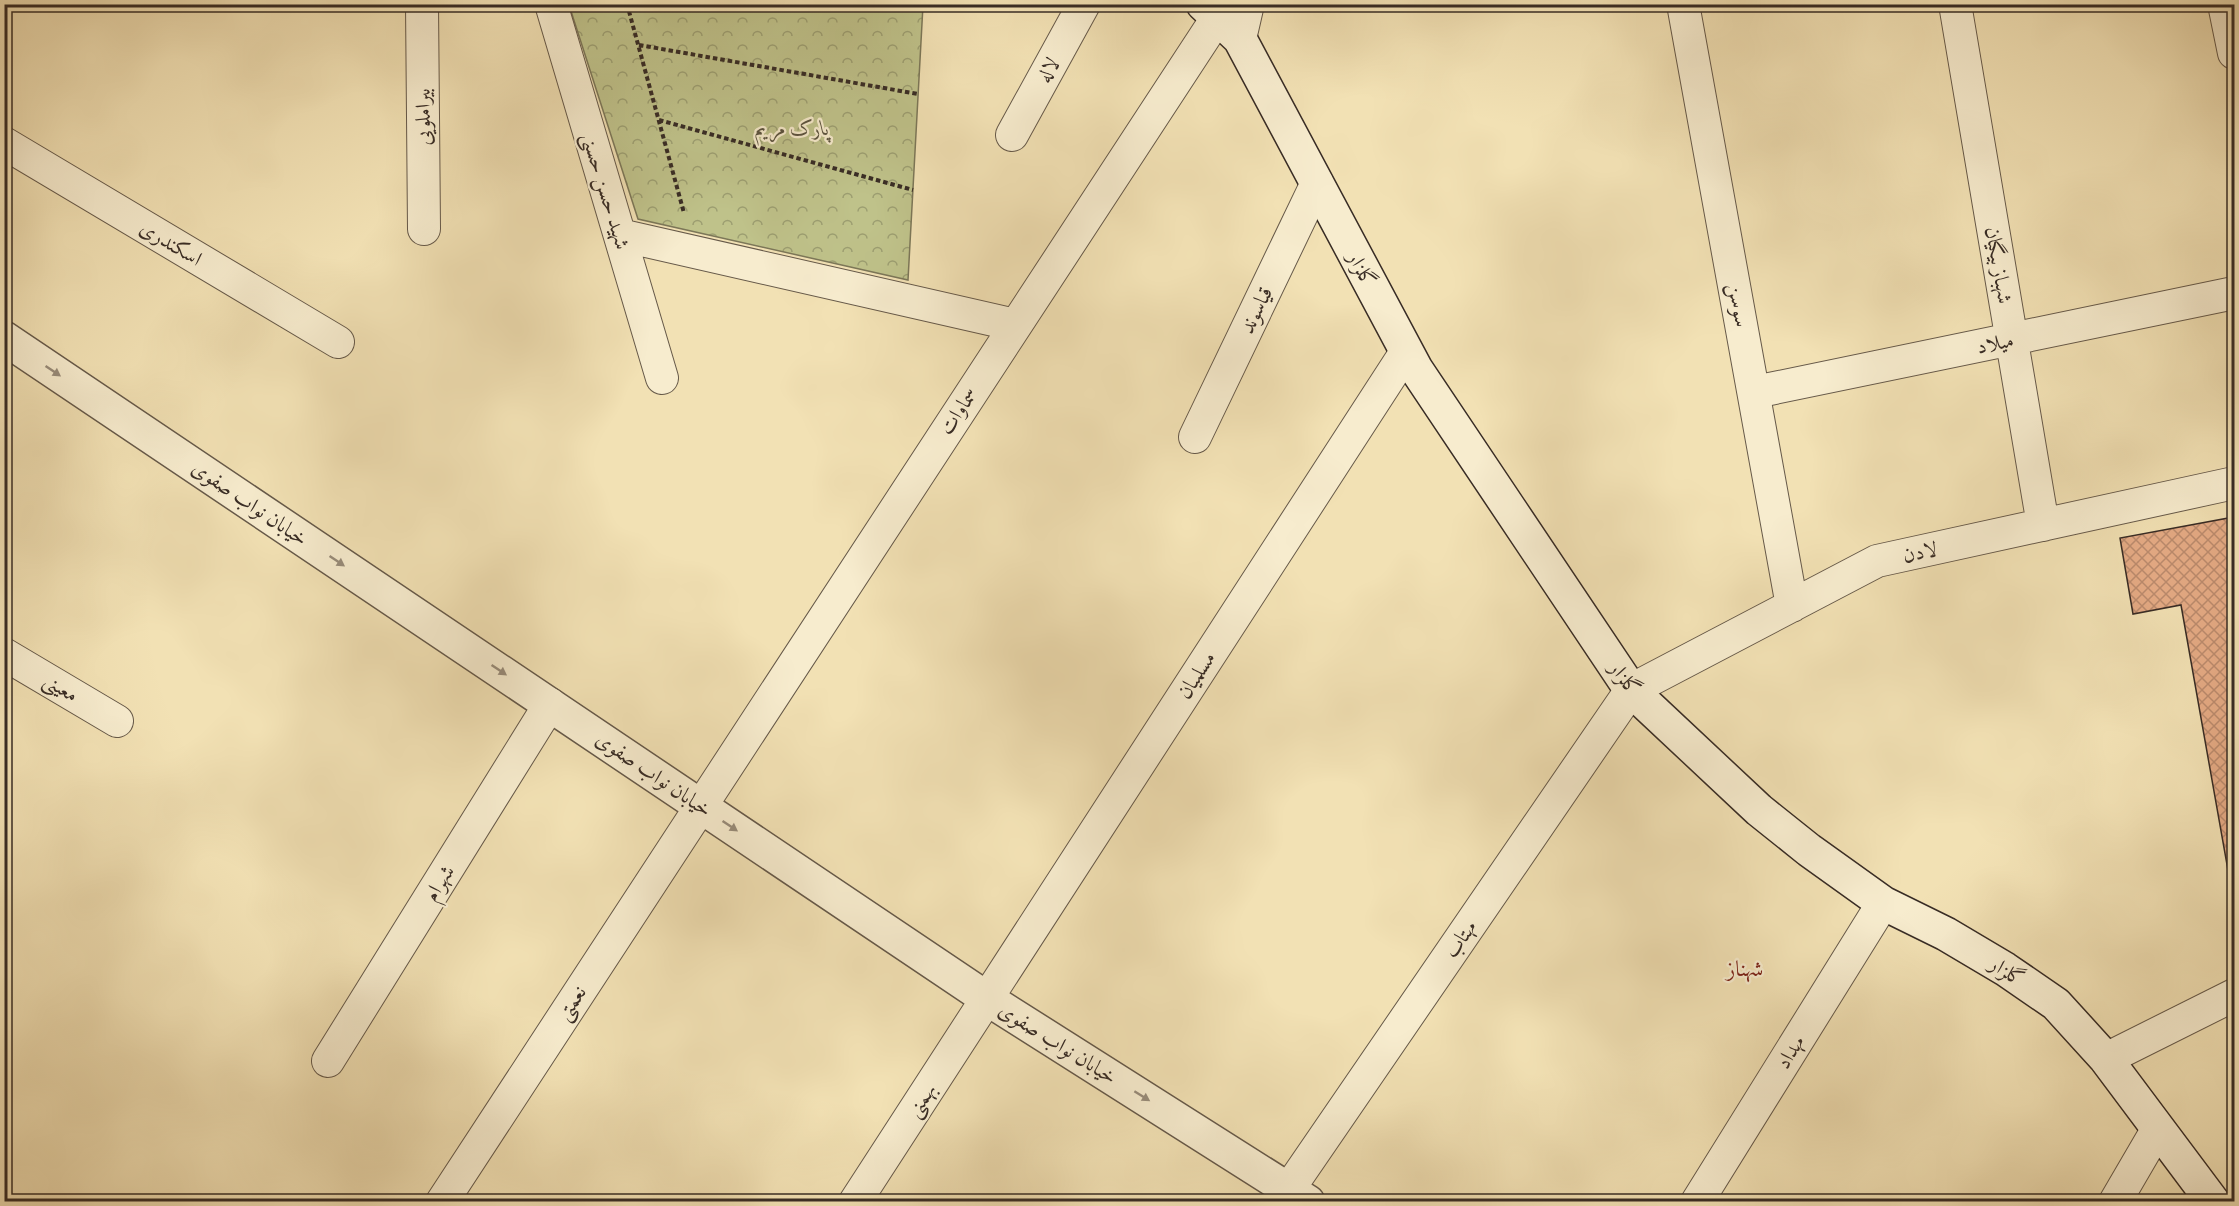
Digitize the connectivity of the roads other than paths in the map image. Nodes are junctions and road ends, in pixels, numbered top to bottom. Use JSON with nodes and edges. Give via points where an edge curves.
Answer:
{"nodes":[{"id":1,"x":422,"y":4,"type":"edge"},
{"id":2,"x":551,"y":4,"type":"edge"},
{"id":3,"x":1084,"y":4,"type":"edge"},
{"id":4,"x":1248,"y":4,"type":"edge"},
{"id":5,"x":1683,"y":4,"type":"edge"},
{"id":6,"x":1955,"y":4,"type":"edge"},
{"id":7,"x":2224,"y":4,"type":"edge"},
{"id":8,"x":1220,"y":21,"type":"edge"},
{"id":9,"x":2235,"y":53,"type":"edge"},
{"id":10,"x":1012,"y":135,"type":"dead end"},
{"id":11,"x":4,"y":143,"type":"edge"},
{"id":12,"x":1317,"y":183,"type":"junction"},
{"id":13,"x":424,"y":229,"type":"dead end"},
{"id":14,"x":620,"y":235,"type":"junction"},
{"id":15,"x":2235,"y":293,"type":"edge"},
{"id":16,"x":1014,"y":325,"type":"junction"},
{"id":17,"x":4,"y":338,"type":"edge"},
{"id":18,"x":2012,"y":340,"type":"junction"},
{"id":19,"x":338,"y":342,"type":"dead end"},
{"id":20,"x":1406,"y":351,"type":"junction"},
{"id":21,"x":662,"y":378,"type":"dead end"},
{"id":22,"x":1755,"y":392,"type":"junction"},
{"id":23,"x":1195,"y":437,"type":"dead end"},
{"id":24,"x":2235,"y":483,"type":"edge"},
{"id":25,"x":2043,"y":525,"type":"junction"},
{"id":26,"x":1792,"y":606,"type":"junction"},
{"id":27,"x":4,"y":654,"type":"edge"},
{"id":28,"x":1631,"y":690,"type":"junction"},
{"id":29,"x":550,"y":704,"type":"junction"},
{"id":30,"x":117,"y":721,"type":"dead end"},
{"id":31,"x":700,"y":805,"type":"junction"},
{"id":32,"x":1883,"y":903,"type":"junction"},
{"id":33,"x":2235,"y":995,"type":"edge"},
{"id":34,"x":986,"y":998,"type":"junction"},
{"id":35,"x":2106,"y":1059,"type":"junction"},
{"id":36,"x":328,"y":1061,"type":"dead end"},
{"id":37,"x":2157,"y":1130,"type":"junction"},
{"id":38,"x":1292,"y":1197,"type":"edge"},
{"id":39,"x":442,"y":1202,"type":"edge"},
{"id":40,"x":855,"y":1202,"type":"edge"},
{"id":41,"x":1697,"y":1202,"type":"edge"},
{"id":42,"x":2115,"y":1202,"type":"edge"},
{"id":43,"x":2212,"y":1202,"type":"edge"}],
"edges":[{"from":1,"to":13,"type":"street","name":"بیراملویی"},
{"from":2,"to":14,"type":"street","name":"شهید حسن حسنی"},
{"from":3,"to":10,"type":"street","name":"لاله"},
{"from":4,"to":8,"type":"street"},
{"from":5,"to":22,"type":"street","name":"سوسن"},
{"from":6,"to":18,"type":"street","name":"شهباز بیگیان"},
{"from":7,"to":9,"type":"street"},
{"from":8,"to":12,"type":"main road","name":"گلزار"},
{"from":8,"to":16,"type":"street","name":"سماوات"},
{"from":11,"to":19,"type":"street","name":"اسکندری"},
{"from":12,"to":20,"type":"main road","name":"گلزار"},
{"from":12,"to":23,"type":"street","name":"قیاسوند"},
{"from":14,"to":16,"type":"street"},
{"from":14,"to":21,"type":"street","name":"شهید حسن حسنی"},
{"from":15,"to":18,"type":"street","name":"میلاد"},
{"from":16,"to":31,"type":"street","name":"سماوات"},
{"from":17,"to":29,"type":"main road","name":"خیابان نواب صفوی","one_way":true},
{"from":18,"to":22,"type":"street","name":"میلاد"},
{"from":18,"to":25,"type":"street","name":"شهباز بیگیان"},
{"from":20,"to":28,"type":"main road","name":"گلزار"},
{"from":20,"to":34,"type":"street","name":"مسلمیان"},
{"from":22,"to":26,"type":"street","name":"سوسن"},
{"from":24,"to":25,"type":"street","name":"لادن"},
{"from":25,"to":26,"type":"street","name":"لادن","via":[[1877,561]]},
{"from":26,"to":28,"type":"street","name":"لادن"},
{"from":27,"to":30,"type":"street","name":"معینی"},
{"from":28,"to":32,"type":"main road","name":"گلزار","via":[[1760,810]]},
{"from":28,"to":38,"type":"street","name":"مهتاب"},
{"from":29,"to":31,"type":"main road","name":"خیابان نواب صفوی"},
{"from":29,"to":36,"type":"street","name":"شهرام"},
{"from":31,"to":34,"type":"main road","name":"خیابان نواب صفوی","one_way":true},
{"from":31,"to":39,"type":"street","name":"نعمتی"},
{"from":32,"to":35,"type":"main road","name":"گلزار","via":[[1946,934],[2032,987],[2056,1004]]},
{"from":32,"to":41,"type":"street","name":"مهداد"},
{"from":33,"to":35,"type":"street"},
{"from":34,"to":38,"type":"main road","name":"خیابان نواب صفوی","one_way":true},
{"from":34,"to":40,"type":"street","name":"بهمنی"},
{"from":35,"to":37,"type":"main road","name":"گلزار"},
{"from":37,"to":42,"type":"street"},
{"from":37,"to":43,"type":"main road","name":"گلزار"}]}
